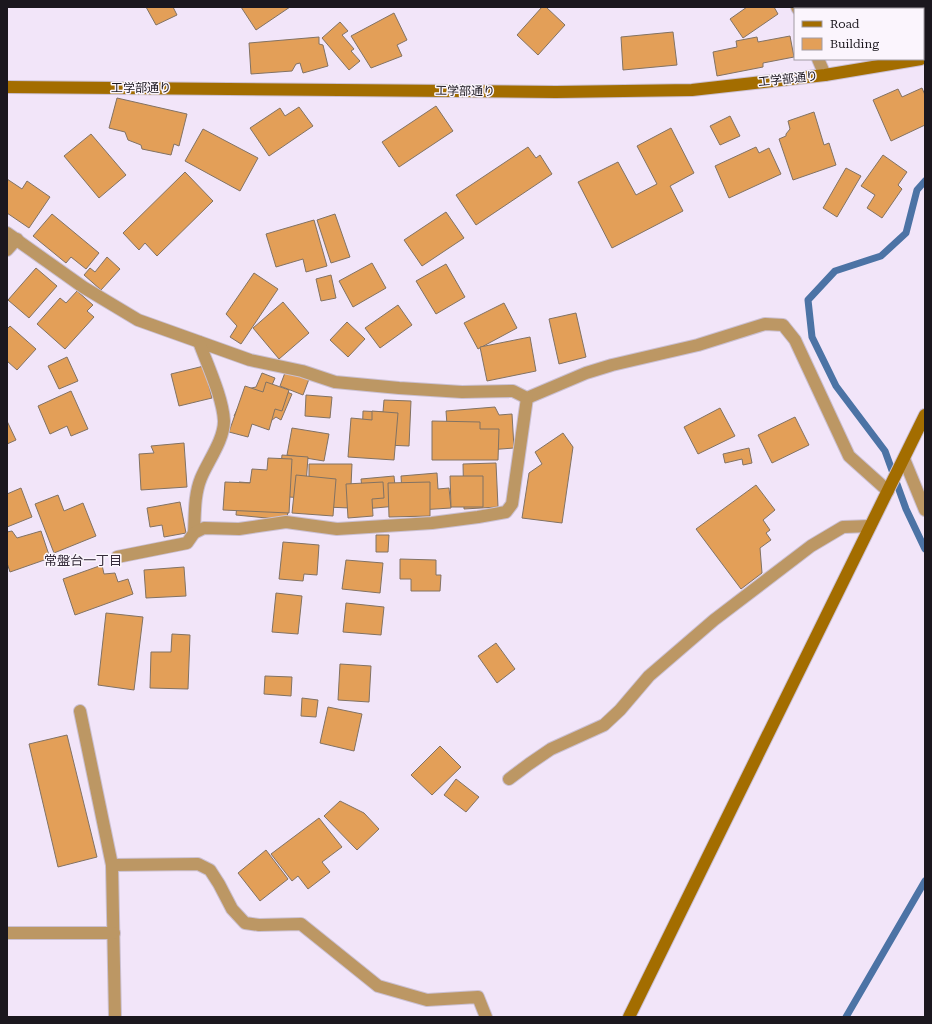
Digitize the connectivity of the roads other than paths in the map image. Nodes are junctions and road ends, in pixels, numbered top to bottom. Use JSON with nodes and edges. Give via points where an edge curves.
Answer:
{"nodes":[{"id":1,"x":818,"y":60,"type":"edge"},
{"id":2,"x":917,"y":60,"type":"edge"},
{"id":3,"x":824,"y":75,"type":"junction"},
{"id":4,"x":7,"y":87,"type":"edge"},
{"id":5,"x":12,"y":236,"type":"edge"},
{"id":6,"x":7,"y":250,"type":"edge"},
{"id":7,"x":199,"y":342,"type":"junction"},
{"id":8,"x":527,"y":398,"type":"junction"},
{"id":9,"x":925,"y":415,"type":"edge"},
{"id":10,"x":904,"y":459,"type":"junction"},
{"id":11,"x":888,"y":491,"type":"junction"},
{"id":12,"x":925,"y":510,"type":"edge"},
{"id":13,"x":870,"y":526,"type":"junction"},
{"id":14,"x":194,"y":533,"type":"junction"},
{"id":15,"x":117,"y":557,"type":"dead end"},
{"id":16,"x":80,"y":711,"type":"dead end"},
{"id":17,"x":509,"y":780,"type":"dead end"},
{"id":18,"x":112,"y":865,"type":"junction"},
{"id":19,"x":7,"y":933,"type":"edge"},
{"id":20,"x":114,"y":933,"type":"junction"},
{"id":21,"x":115,"y":1017,"type":"edge"},
{"id":22,"x":486,"y":1017,"type":"edge"},
{"id":23,"x":629,"y":1017,"type":"edge"}],
"edges":[{"from":1,"to":3,"type":"street"},
{"from":2,"to":3,"type":"street","name":"工学部通り"},
{"from":3,"to":4,"type":"street","name":"工学部通り","via":[[692,90],[563,92]]},
{"from":5,"to":6,"type":"street"},
{"from":5,"to":7,"type":"street","via":[[83,287],[138,320]]},
{"from":7,"to":8,"type":"street","via":[[250,360],[302,371],[335,382],[462,392],[513,391]]},
{"from":7,"to":14,"type":"street","via":[[222,406],[224,423],[220,438],[201,478],[195,500]]},
{"from":8,"to":11,"type":"street","via":[[612,365],[698,345],[765,324],[783,325],[795,340],[849,456]]},
{"from":8,"to":14,"type":"street","via":[[512,504],[506,512],[432,523],[337,529],[286,522],[239,529],[204,528]]},
{"from":9,"to":10,"type":"street"},
{"from":10,"to":11,"type":"street"},
{"from":10,"to":12,"type":"street"},
{"from":11,"to":13,"type":"street"},
{"from":13,"to":17,"type":"street","via":[[843,527],[811,546],[714,620],[655,671],[604,725],[551,750]]},
{"from":13,"to":23,"type":"street"},
{"from":14,"to":15,"type":"street","via":[[187,543]]},
{"from":16,"to":18,"type":"street"},
{"from":18,"to":20,"type":"street"},
{"from":18,"to":22,"type":"street","via":[[198,864],[210,870],[232,909],[245,923],[301,924],[378,986],[427,1000],[478,997]]},
{"from":19,"to":20,"type":"street"},
{"from":20,"to":21,"type":"street"}]}
